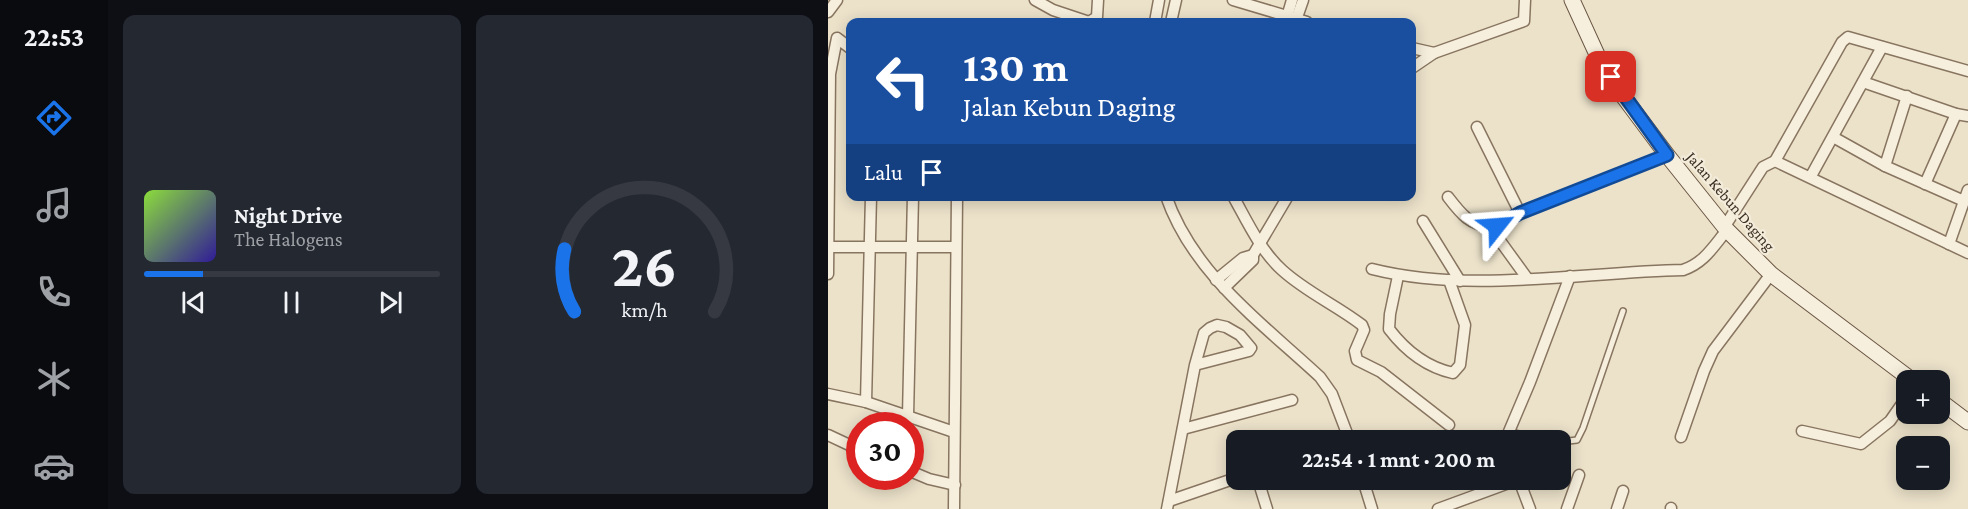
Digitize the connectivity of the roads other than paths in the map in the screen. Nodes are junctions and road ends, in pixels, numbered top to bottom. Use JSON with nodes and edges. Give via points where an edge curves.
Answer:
{"nodes":[{"id":1,"x":837,"y":0,"type":"edge"},
{"id":2,"x":1035,"y":0,"type":"edge"},
{"id":3,"x":1098,"y":0,"type":"edge"},
{"id":4,"x":1159,"y":0,"type":"edge"},
{"id":5,"x":1176,"y":0,"type":"edge"},
{"id":6,"x":1233,"y":0,"type":"edge"},
{"id":7,"x":1292,"y":0,"type":"edge"},
{"id":8,"x":1303,"y":0,"type":"edge"},
{"id":9,"x":1525,"y":0,"type":"edge"},
{"id":10,"x":1572,"y":0,"type":"edge"},
{"id":11,"x":1054,"y":5,"type":"edge"},
{"id":12,"x":828,"y":12,"type":"edge"},
{"id":13,"x":1081,"y":18,"type":"edge"},
{"id":14,"x":1095,"y":18,"type":"edge"},
{"id":15,"x":1156,"y":18,"type":"edge"},
{"id":16,"x":1172,"y":18,"type":"edge"},
{"id":17,"x":1285,"y":18,"type":"edge"},
{"id":18,"x":1294,"y":18,"type":"edge"},
{"id":19,"x":1295,"y":18,"type":"edge"},
{"id":20,"x":846,"y":45,"type":"edge"},
{"id":21,"x":1882,"y":47,"type":"junction"},
{"id":22,"x":1416,"y":49,"type":"edge"},
{"id":23,"x":1434,"y":53,"type":"junction"},
{"id":24,"x":1416,"y":65,"type":"edge"},
{"id":25,"x":1968,"y":71,"type":"edge"},
{"id":26,"x":1863,"y":82,"type":"junction"},
{"id":27,"x":1907,"y":96,"type":"junction"},
{"id":28,"x":1956,"y":114,"type":"junction"},
{"id":29,"x":1968,"y":116,"type":"edge"},
{"id":30,"x":1477,"y":127,"type":"dead end"},
{"id":31,"x":1833,"y":137,"type":"junction"},
{"id":32,"x":1667,"y":155,"type":"junction"},
{"id":33,"x":1775,"y":161,"type":"junction"},
{"id":34,"x":1885,"y":166,"type":"junction"},
{"id":35,"x":1811,"y":176,"type":"junction"},
{"id":36,"x":1925,"y":184,"type":"junction"},
{"id":37,"x":1968,"y":190,"type":"edge"},
{"id":38,"x":1448,"y":197,"type":"dead end"},
{"id":39,"x":871,"y":201,"type":"edge"},
{"id":40,"x":913,"y":201,"type":"edge"},
{"id":41,"x":957,"y":201,"type":"edge"},
{"id":42,"x":1168,"y":201,"type":"edge"},
{"id":43,"x":1236,"y":201,"type":"edge"},
{"id":44,"x":1285,"y":201,"type":"edge"},
{"id":45,"x":1964,"y":201,"type":"junction"},
{"id":46,"x":1520,"y":213,"type":"junction"},
{"id":47,"x":1423,"y":221,"type":"dead end"},
{"id":48,"x":1493,"y":227,"type":"junction"},
{"id":49,"x":1726,"y":228,"type":"junction"},
{"id":50,"x":1261,"y":244,"type":"junction"},
{"id":51,"x":1949,"y":244,"type":"junction"},
{"id":52,"x":828,"y":248,"type":"edge"},
{"id":53,"x":869,"y":248,"type":"junction"},
{"id":54,"x":956,"y":248,"type":"junction"},
{"id":55,"x":912,"y":249,"type":"junction"},
{"id":56,"x":1968,"y":253,"type":"edge"},
{"id":57,"x":1253,"y":255,"type":"junction"},
{"id":58,"x":1372,"y":269,"type":"dead end"},
{"id":59,"x":828,"y":274,"type":"edge"},
{"id":60,"x":1771,"y":274,"type":"junction"},
{"id":61,"x":1398,"y":276,"type":"junction"},
{"id":62,"x":1570,"y":276,"type":"junction"},
{"id":63,"x":1527,"y":278,"type":"junction"},
{"id":64,"x":1216,"y":280,"type":"junction"},
{"id":65,"x":1455,"y":281,"type":"junction"},
{"id":66,"x":1224,"y":288,"type":"junction"},
{"id":67,"x":1623,"y":311,"type":"dead end"},
{"id":68,"x":1195,"y":364,"type":"junction"},
{"id":69,"x":1898,"y":370,"type":"edge"},
{"id":70,"x":828,"y":394,"type":"edge"},
{"id":71,"x":1292,"y":400,"type":"dead end"},
{"id":72,"x":867,"y":402,"type":"junction"},
{"id":73,"x":1950,"y":408,"type":"edge"},
{"id":74,"x":896,"y":412,"type":"edge"},
{"id":75,"x":908,"y":412,"type":"edge"},
{"id":76,"x":1896,"y":412,"type":"edge"},
{"id":77,"x":924,"y":422,"type":"edge"},
{"id":78,"x":1968,"y":422,"type":"edge"},
{"id":79,"x":1449,"y":425,"type":"dead end"},
{"id":80,"x":1183,"y":429,"type":"junction"},
{"id":81,"x":1346,"y":430,"type":"edge"},
{"id":82,"x":1510,"y":430,"type":"edge"},
{"id":83,"x":1802,"y":431,"type":"dead end"},
{"id":84,"x":954,"y":432,"type":"junction"},
{"id":85,"x":828,"y":435,"type":"edge"},
{"id":86,"x":1681,"y":437,"type":"dead end"},
{"id":87,"x":1571,"y":441,"type":"edge"},
{"id":88,"x":846,"y":443,"type":"edge"},
{"id":89,"x":1579,"y":475,"type":"dead end"},
{"id":90,"x":924,"y":477,"type":"edge"},
{"id":91,"x":1226,"y":482,"type":"edge"},
{"id":92,"x":955,"y":485,"type":"junction"},
{"id":93,"x":1261,"y":490,"type":"edge"},
{"id":94,"x":1365,"y":490,"type":"edge"},
{"id":95,"x":1490,"y":490,"type":"edge"},
{"id":96,"x":1522,"y":490,"type":"edge"},
{"id":97,"x":1623,"y":491,"type":"dead end"},
{"id":98,"x":1168,"y":505,"type":"edge"},
{"id":99,"x":954,"y":509,"type":"edge"},
{"id":100,"x":1267,"y":509,"type":"edge"},
{"id":101,"x":1372,"y":509,"type":"edge"},
{"id":102,"x":1438,"y":509,"type":"edge"},
{"id":103,"x":1530,"y":509,"type":"edge"},
{"id":104,"x":1567,"y":509,"type":"edge"},
{"id":105,"x":1617,"y":509,"type":"edge"}],
"edges":[{"from":1,"to":12,"type":"street"},
{"from":2,"to":11,"type":"street"},
{"from":3,"to":14,"type":"street"},
{"from":4,"to":15,"type":"street"},
{"from":5,"to":16,"type":"street"},
{"from":6,"to":17,"type":"street"},
{"from":7,"to":18,"type":"street"},
{"from":8,"to":19,"type":"street"},
{"from":9,"to":23,"type":"street","via":[[1524,21]]},
{"from":10,"to":32,"type":"street","name":"Jalan Kebun Daging","via":[[1599,59]]},
{"from":11,"to":13,"type":"street"},
{"from":20,"to":52,"type":"street","via":[[837,38],[830,74]]},
{"from":21,"to":25,"type":"street"},
{"from":21,"to":26,"type":"street"},
{"from":21,"to":33,"type":"street","via":[[1848,37],[1842,42]]},
{"from":22,"to":23,"type":"street"},
{"from":23,"to":24,"type":"street"},
{"from":26,"to":27,"type":"street"},
{"from":26,"to":31,"type":"street"},
{"from":27,"to":28,"type":"street"},
{"from":27,"to":34,"type":"street"},
{"from":28,"to":29,"type":"street"},
{"from":28,"to":36,"type":"street"},
{"from":30,"to":46,"type":"street"},
{"from":31,"to":34,"type":"street"},
{"from":31,"to":35,"type":"street"},
{"from":32,"to":46,"type":"street"},
{"from":32,"to":49,"type":"street","name":"Jalan Kebun Daging"},
{"from":33,"to":35,"type":"street"},
{"from":33,"to":49,"type":"street","via":[[1763,167]]},
{"from":34,"to":36,"type":"street"},
{"from":35,"to":51,"type":"street"},
{"from":36,"to":45,"type":"street"},
{"from":37,"to":45,"type":"street"},
{"from":38,"to":48,"type":"street","via":[[1470,222]]},
{"from":39,"to":53,"type":"street"},
{"from":40,"to":55,"type":"street"},
{"from":41,"to":54,"type":"street"},
{"from":42,"to":64,"type":"street","via":[[1180,230]]},
{"from":43,"to":50,"type":"street"},
{"from":44,"to":50,"type":"street"},
{"from":45,"to":51,"type":"street"},
{"from":46,"to":48,"type":"street"},
{"from":47,"to":65,"type":"street"},
{"from":48,"to":63,"type":"street"},
{"from":49,"to":60,"type":"street","name":"Jalan Kebun Daging"},
{"from":49,"to":62,"type":"street","via":[[1704,259],[1683,270]]},
{"from":50,"to":57,"type":"street"},
{"from":50,"to":79,"type":"street","via":[[1281,269],[1305,289],[1362,325],[1364,330],[1355,351],[1357,360],[1381,372]]},
{"from":51,"to":56,"type":"street"},
{"from":52,"to":53,"type":"street"},
{"from":52,"to":59,"type":"street"},
{"from":53,"to":55,"type":"street"},
{"from":53,"to":72,"type":"street"},
{"from":54,"to":55,"type":"street"},
{"from":54,"to":84,"type":"street"},
{"from":55,"to":75,"type":"street"},
{"from":57,"to":64,"type":"street","via":[[1243,258]]},
{"from":57,"to":66,"type":"street","via":[[1250,264]]},
{"from":58,"to":61,"type":"street"},
{"from":60,"to":69,"type":"street","name":"Jalan Kebun Daging"},
{"from":60,"to":86,"type":"street","via":[[1713,351]]},
{"from":61,"to":65,"type":"street"},
{"from":61,"to":65,"type":"street","via":[[1389,329],[1407,351],[1431,366],[1453,373],[1460,365],[1465,325]]},
{"from":62,"to":63,"type":"street"},
{"from":62,"to":82,"type":"street"},
{"from":63,"to":65,"type":"street"},
{"from":64,"to":66,"type":"street"},
{"from":66,"to":81,"type":"street","via":[[1320,377],[1332,394]]},
{"from":67,"to":87,"type":"lane","via":[[1583,428],[1577,440]]},
{"from":68,"to":68,"type":"street","via":[[1204,333],[1217,325],[1240,335],[1251,348]]},
{"from":68,"to":80,"type":"street"},
{"from":70,"to":72,"type":"street"},
{"from":71,"to":80,"type":"street"},
{"from":72,"to":74,"type":"street"},
{"from":73,"to":78,"type":"street"},
{"from":76,"to":83,"type":"street","via":[[1862,444]]},
{"from":77,"to":84,"type":"street"},
{"from":80,"to":98,"type":"street"},
{"from":84,"to":92,"type":"street"},
{"from":85,"to":88,"type":"street"},
{"from":89,"to":104,"type":"street"},
{"from":90,"to":92,"type":"street"},
{"from":91,"to":98,"type":"street"},
{"from":92,"to":99,"type":"street"},
{"from":93,"to":100,"type":"street"},
{"from":94,"to":101,"type":"street"},
{"from":95,"to":102,"type":"street"},
{"from":96,"to":103,"type":"street"},
{"from":97,"to":105,"type":"street"}]}
